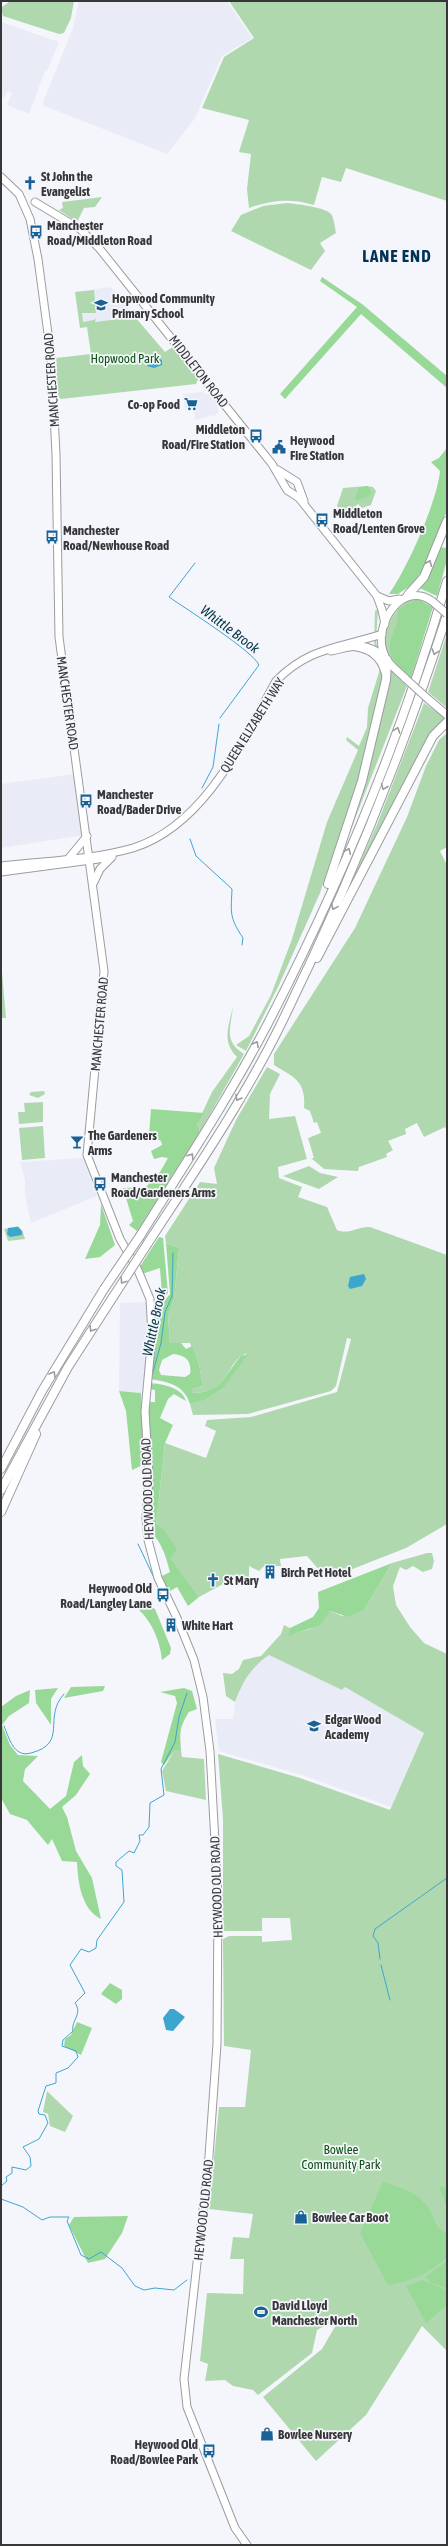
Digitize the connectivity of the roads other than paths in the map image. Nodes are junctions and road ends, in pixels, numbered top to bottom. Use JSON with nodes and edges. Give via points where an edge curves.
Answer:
{"nodes":[{"id":1,"x":1,"y":177,"type":"edge"},
{"id":2,"x":35,"y":202,"type":"dead end"},
{"id":3,"x":272,"y":464,"type":"junction"},
{"id":4,"x":291,"y":480,"type":"junction"},
{"id":5,"x":286,"y":486,"type":"junction"},
{"id":6,"x":298,"y":486,"type":"junction"},
{"id":7,"x":291,"y":492,"type":"junction"},
{"id":8,"x":306,"y":508,"type":"junction"},
{"id":9,"x":447,"y":521,"type":"edge"},
{"id":10,"x":447,"y":581,"type":"edge"},
{"id":11,"x":408,"y":595,"type":"junction"},
{"id":12,"x":377,"y":596,"type":"junction"},
{"id":13,"x":400,"y":599,"type":"junction"},
{"id":14,"x":447,"y":614,"type":"edge"},
{"id":15,"x":385,"y":624,"type":"junction"},
{"id":16,"x":382,"y":634,"type":"junction"},
{"id":17,"x":354,"y":646,"type":"junction"},
{"id":18,"x":386,"y":658,"type":"junction"},
{"id":19,"x":300,"y":660,"type":"junction"},
{"id":20,"x":386,"y":680,"type":"junction"},
{"id":21,"x":446,"y":720,"type":"edge"},
{"id":22,"x":197,"y":804,"type":"junction"},
{"id":23,"x":87,"y":836,"type":"junction"},
{"id":24,"x":112,"y":857,"type":"junction"},
{"id":25,"x":69,"y":858,"type":"junction"},
{"id":26,"x":90,"y":858,"type":"junction"},
{"id":27,"x":1,"y":866,"type":"edge"},
{"id":28,"x":1,"y":872,"type":"edge"},
{"id":29,"x":93,"y":884,"type":"junction"},
{"id":30,"x":312,"y":932,"type":"junction"},
{"id":31,"x":304,"y":974,"type":"junction"},
{"id":32,"x":117,"y":1233,"type":"joint"},
{"id":33,"x":68,"y":1367,"type":"junction"},
{"id":34,"x":42,"y":1391,"type":"junction"},
{"id":35,"x":1,"y":1459,"type":"edge"},
{"id":36,"x":1,"y":1469,"type":"edge"},
{"id":37,"x":1,"y":1490,"type":"edge"},
{"id":38,"x":1,"y":1512,"type":"edge"},
{"id":39,"x":247,"y":2545,"type":"edge"}],
"edges":[{"from":1,"to":23,"type":"main road","name":"MANCHESTER ROAD","via":[[22,199],[38,259],[51,356],[56,454],[59,637]]},
{"from":2,"to":3,"type":"main road","name":"MIDDLETON ROAD","via":[[80,229],[99,248]]},
{"from":3,"to":4,"type":"main road","name":"MIDDLETON ROAD"},
{"from":3,"to":5,"type":"main road","name":"MIDDLETON ROAD"},
{"from":4,"to":5,"type":"main road"},
{"from":4,"to":6,"type":"main road","via":[[296,481]]},
{"from":5,"to":7,"type":"main road"},
{"from":6,"to":7,"type":"main road"},
{"from":6,"to":8,"type":"main road"},
{"from":7,"to":8,"type":"main road"},
{"from":8,"to":12,"type":"main road"},
{"from":11,"to":9,"type":"highway","one_way":true,"via":[[424,577]]},
{"from":30,"to":10,"type":"highway","one_way":true,"via":[[391,747]]},
{"from":11,"to":13,"type":"main road"},
{"from":11,"to":14,"type":"main road","bridge":true,"via":[[421,595]]},
{"from":12,"to":13,"type":"main road","via":[[389,601]]},
{"from":12,"to":15,"type":"main road"},
{"from":13,"to":15,"type":"main road"},
{"from":14,"to":31,"type":"highway","one_way":true,"via":[[402,743],[348,876]]},
{"from":15,"to":16,"type":"main road"},
{"from":16,"to":18,"type":"main road"},
{"from":16,"to":19,"type":"main road","name":"QUEEN ELIZABETH WAY","via":[[322,649]]},
{"from":17,"to":18,"type":"main road","via":[[369,646]]},
{"from":17,"to":19,"type":"main road"},
{"from":17,"to":20,"type":"highway","via":[[370,650],[377,656],[385,670]]},
{"from":18,"to":20,"type":"highway"},
{"from":18,"to":21,"type":"main road","bridge":true},
{"from":19,"to":22,"type":"main road","name":"QUEEN ELIZABETH WAY","via":[[276,681],[217,783]]},
{"from":20,"to":30,"type":"highway","via":[[362,781]]},
{"from":21,"to":31,"type":"highway","via":[[433,736],[316,960]]},
{"from":22,"to":24,"type":"main road","name":"QUEEN ELIZABETH WAY","via":[[191,815],[162,838],[136,851]]},
{"from":22,"to":26,"type":"main road","name":"QUEEN ELIZABETH WAY","via":[[153,838],[134,847]]},
{"from":23,"to":25,"type":"main road"},
{"from":23,"to":26,"type":"main road","name":"MANCHESTER ROAD"},
{"from":24,"to":26,"type":"main road","name":"QUEEN ELIZABETH WAY"},
{"from":24,"to":29,"type":"main road","via":[[100,869]]},
{"from":25,"to":26,"type":"main road","name":"QUEEN ELIZABETH WAY"},
{"from":25,"to":27,"type":"main road","name":"QUEEN ELIZABETH WAY"},
{"from":26,"to":28,"type":"main road","name":"QUEEN ELIZABETH WAY"},
{"from":26,"to":29,"type":"main road","name":"MANCHESTER ROAD"},
{"from":29,"to":32,"type":"main road","name":"MANCHESTER ROAD","via":[[104,970],[87,1155]]},
{"from":34,"to":30,"type":"highway","one_way":true,"bridge":true,"via":[[104,1288],[202,1138],[266,1027]]},
{"from":31,"to":33,"type":"highway","one_way":true,"bridge":true,"via":[[277,1032],[212,1144]]},
{"from":32,"to":39,"type":"main road","name":"HEYWOOD OLD ROAD","via":[[143,1280],[151,1305],[152,1335],[145,1410],[148,1540],[158,1578],[184,1633],[198,1678],[206,1718],[218,1897],[217,2044],[208,2162],[184,2391],[187,2407],[235,2528]]},
{"from":33,"to":37,"type":"highway"},
{"from":33,"to":38,"type":"highway","via":[[7,1494]]},
{"from":34,"to":35,"type":"highway"},
{"from":34,"to":36,"type":"highway"}]}
